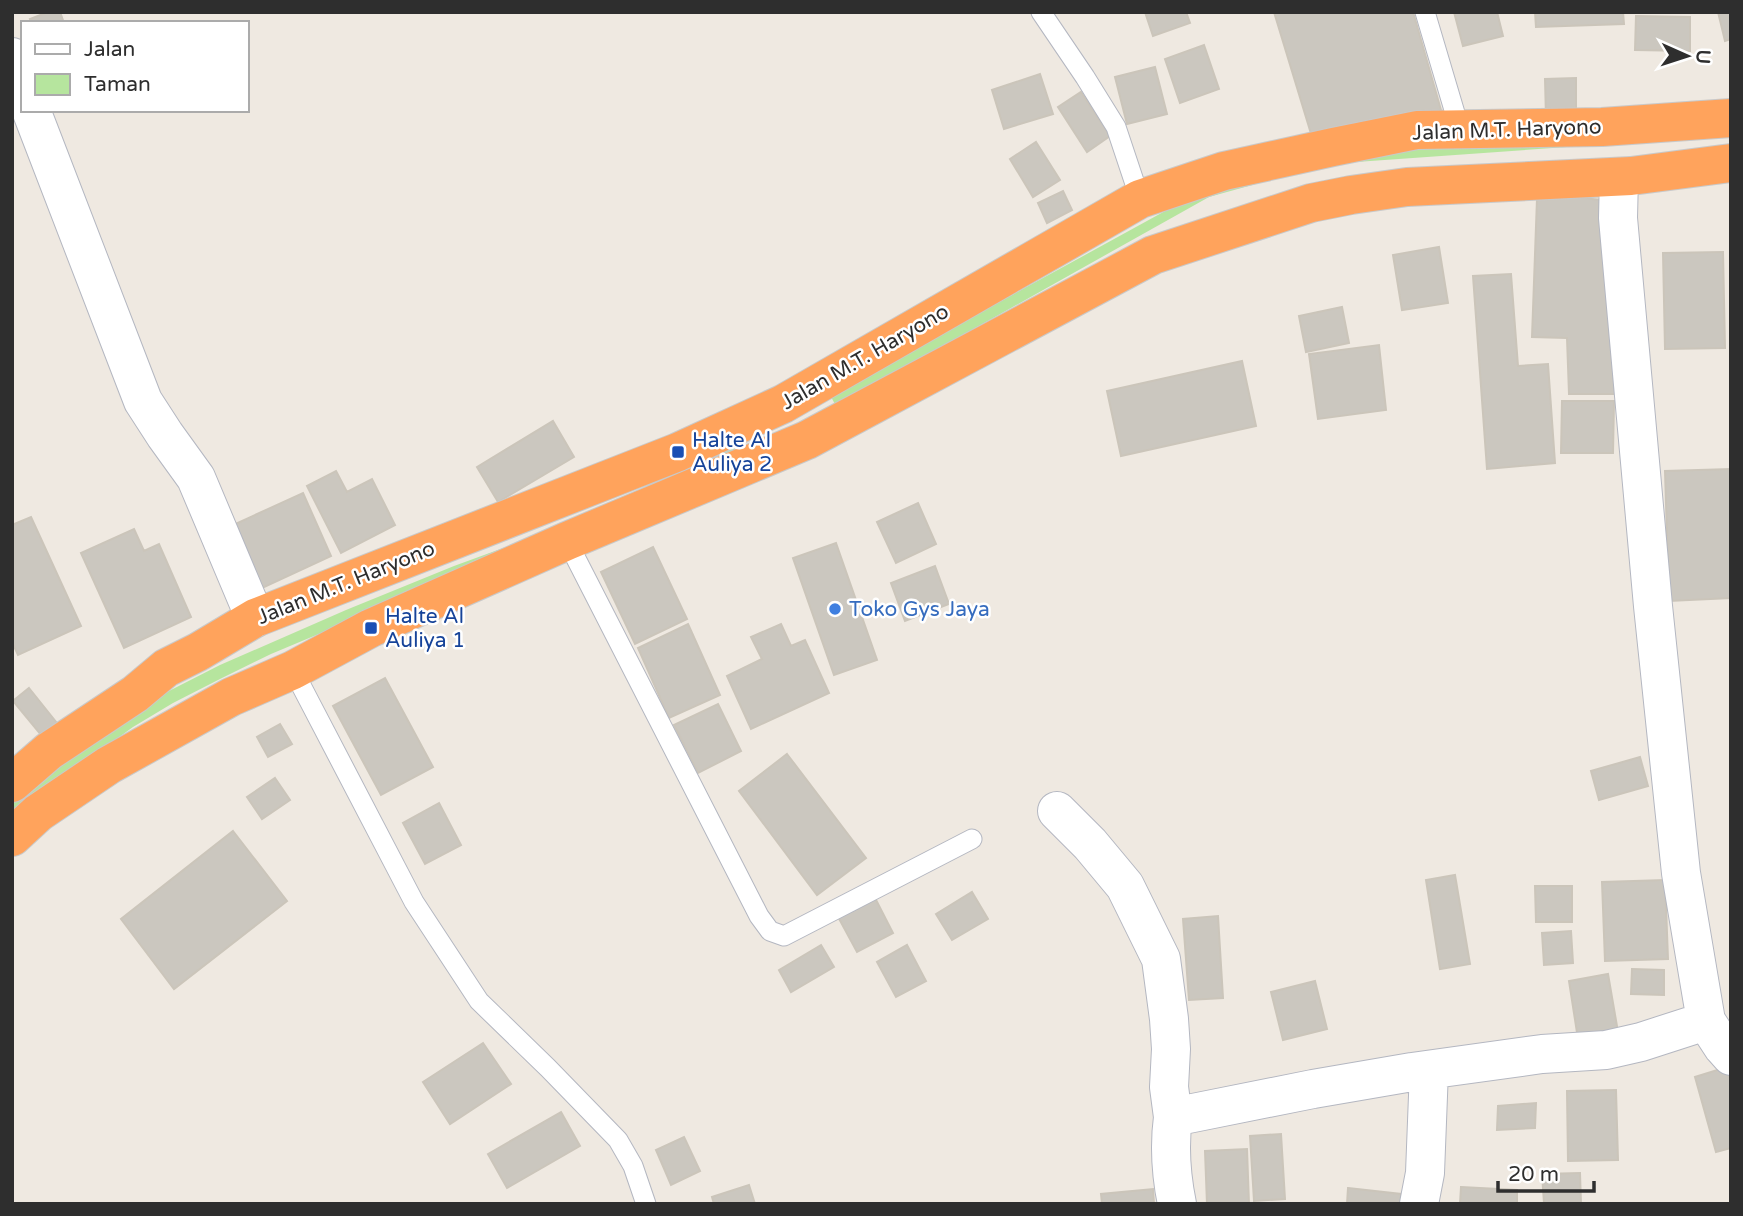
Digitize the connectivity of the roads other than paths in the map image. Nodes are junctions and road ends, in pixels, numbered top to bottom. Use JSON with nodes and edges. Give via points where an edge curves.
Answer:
{"nodes":[{"id":1,"x":1041,"y":12,"type":"edge"},
{"id":2,"x":1426,"y":12,"type":"edge"},
{"id":3,"x":12,"y":57,"type":"edge"},
{"id":4,"x":21,"y":82,"type":"edge"},
{"id":5,"x":32,"y":112,"type":"edge"},
{"id":6,"x":1731,"y":118,"type":"edge"},
{"id":7,"x":1460,"y":130,"type":"junction"},
{"id":8,"x":1731,"y":163,"type":"edge"},
{"id":9,"x":1619,"y":177,"type":"junction"},
{"id":10,"x":1140,"y":199,"type":"junction"},
{"id":11,"x":783,"y":404,"type":"junction"},
{"id":12,"x":807,"y":440,"type":"junction"},
{"id":13,"x":567,"y":541,"type":"junction"},
{"id":14,"x":255,"y":618,"type":"junction"},
{"id":15,"x":293,"y":670,"type":"junction"},
{"id":16,"x":12,"y":783,"type":"edge"},
{"id":17,"x":1057,"y":811,"type":"dead end"},
{"id":18,"x":12,"y":837,"type":"edge"},
{"id":19,"x":972,"y":839,"type":"dead end"},
{"id":20,"x":1706,"y":1021,"type":"junction"},
{"id":21,"x":1731,"y":1056,"type":"edge"},
{"id":22,"x":1429,"y":1070,"type":"junction"},
{"id":23,"x":1173,"y":1117,"type":"junction"},
{"id":24,"x":646,"y":1204,"type":"edge"},
{"id":25,"x":1177,"y":1204,"type":"edge"},
{"id":26,"x":1419,"y":1204,"type":"edge"}],
"edges":[{"from":1,"to":10,"type":"lane","via":[[1115,127]]},
{"from":2,"to":7,"type":"lane"},
{"from":3,"to":4,"type":"street"},
{"from":5,"to":14,"type":"street","via":[[143,401],[196,478]]},
{"from":6,"to":7,"type":"highway","name":"Jalan M.T. Haryono"},
{"from":7,"to":10,"type":"highway","name":"Jalan M.T. Haryono","via":[[1417,130],[1333,147],[1224,171]]},
{"from":8,"to":9,"type":"highway","name":"Jalan M.T. Haryono"},
{"from":9,"to":12,"type":"highway","name":"Jalan M.T. Haryono","via":[[1407,187],[1311,203],[1264,217],[1153,255]]},
{"from":9,"to":20,"type":"street","via":[[1618,218],[1653,606],[1681,873]]},
{"from":10,"to":11,"type":"highway","name":"Jalan M.T. Haryono"},
{"from":11,"to":12,"type":"highway"},
{"from":11,"to":14,"type":"highway","name":"Jalan M.T. Haryono","via":[[678,452]]},
{"from":12,"to":13,"type":"highway","name":"Jalan M.T. Haryono"},
{"from":13,"to":15,"type":"highway","name":"Jalan M.T. Haryono","via":[[371,628]]},
{"from":13,"to":19,"type":"lane","via":[[770,931],[784,936]]},
{"from":14,"to":16,"type":"highway","name":"Jalan M.T. Haryono","via":[[166,668]]},
{"from":15,"to":18,"type":"highway","name":"Jalan M.T. Haryono","via":[[231,696],[109,765],[38,813]]},
{"from":15,"to":24,"type":"lane","via":[[414,902],[472,990],[618,1140]]},
{"from":17,"to":23,"type":"street","via":[[1125,886],[1161,959]]},
{"from":20,"to":21,"type":"street"},
{"from":20,"to":22,"type":"street","via":[[1606,1050]]},
{"from":22,"to":23,"type":"street"},
{"from":22,"to":26,"type":"street","via":[[1425,1173]]},
{"from":23,"to":25,"type":"street","via":[[1170,1139]]}]}
